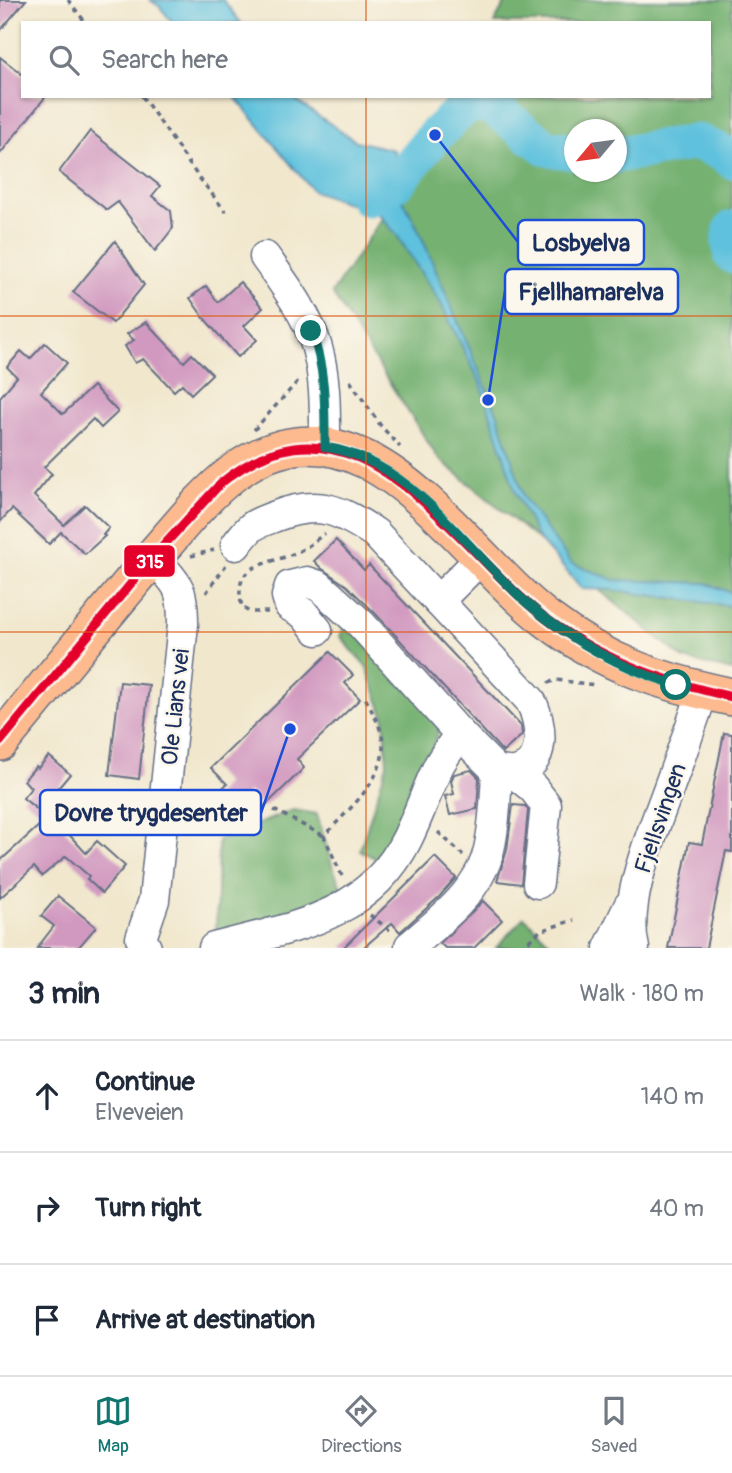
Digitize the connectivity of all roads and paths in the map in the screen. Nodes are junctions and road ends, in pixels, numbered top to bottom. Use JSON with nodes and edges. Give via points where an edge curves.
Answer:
{"nodes":[{"id":1,"x":68,"y":0,"type":"edge"},
{"id":2,"x":84,"y":21,"type":"edge"},
{"id":3,"x":143,"y":98,"type":"edge"},
{"id":4,"x":226,"y":212,"type":"dead end"},
{"id":5,"x":265,"y":257,"type":"dead end"},
{"id":6,"x":320,"y":363,"type":"junction"},
{"id":7,"x":255,"y":444,"type":"junction"},
{"id":8,"x":325,"y":447,"type":"junction"},
{"id":9,"x":236,"y":545,"type":"joint"},
{"id":10,"x":153,"y":558,"type":"junction"},
{"id":11,"x":481,"y":558,"type":"junction"},
{"id":12,"x":204,"y":598,"type":"dead end"},
{"id":13,"x":438,"y":601,"type":"junction"},
{"id":14,"x":317,"y":630,"type":"dead end"},
{"id":15,"x":607,"y":688,"type":"dead end"},
{"id":16,"x":718,"y":694,"type":"edge"},
{"id":17,"x":365,"y":697,"type":"dead end"},
{"id":18,"x":530,"y":701,"type":"junction"},
{"id":19,"x":460,"y":734,"type":"junction"},
{"id":20,"x":0,"y":741,"type":"edge"},
{"id":21,"x":506,"y":772,"type":"junction"},
{"id":22,"x":274,"y":810,"type":"dead end"},
{"id":23,"x":417,"y":816,"type":"junction"},
{"id":24,"x":324,"y":836,"type":"junction"},
{"id":25,"x":481,"y":871,"type":"junction"},
{"id":26,"x":538,"y":883,"type":"dead end"},
{"id":27,"x":634,"y":896,"type":"junction"},
{"id":28,"x":353,"y":902,"type":"junction"},
{"id":29,"x":574,"y":920,"type":"dead end"},
{"id":30,"x":227,"y":946,"type":"edge"},
{"id":31,"x":410,"y":946,"type":"joint"},
{"id":32,"x":145,"y":948,"type":"edge"},
{"id":33,"x":521,"y":948,"type":"edge"},
{"id":34,"x":609,"y":948,"type":"edge"},
{"id":35,"x":634,"y":948,"type":"edge"}],
"edges":[{"from":1,"to":2,"type":"path"},
{"from":3,"to":4,"type":"path"},
{"from":5,"to":6,"type":"street","via":[[304,317]]},
{"from":6,"to":7,"type":"path","via":[[302,377]]},
{"from":6,"to":8,"type":"street"},
{"from":7,"to":8,"type":"main road"},
{"from":7,"to":10,"type":"main road"},
{"from":8,"to":11,"type":"main road","via":[[354,453],[399,479]]},
{"from":9,"to":12,"type":"path"},
{"from":9,"to":13,"type":"street","via":[[250,526],[290,511],[326,508],[374,533]]},
{"from":10,"to":20,"type":"main road"},
{"from":10,"to":32,"type":"street","name":"Ole Lians vei","via":[[178,584],[183,624],[156,889],[142,938]]},
{"from":11,"to":13,"type":"street"},
{"from":11,"to":16,"type":"main road","via":[[527,603],[583,643],[641,673]]},
{"from":13,"to":18,"type":"street"},
{"from":14,"to":19,"type":"street","via":[[290,606],[286,596],[290,586],[307,582],[319,586],[361,624]]},
{"from":15,"to":18,"type":"path","via":[[556,680]]},
{"from":16,"to":27,"type":"street","name":"Fjellsvingen","via":[[653,834]]},
{"from":17,"to":24,"type":"path","via":[[381,729],[383,760],[374,780]]},
{"from":18,"to":21,"type":"street","via":[[539,724],[535,758],[524,769]]},
{"from":19,"to":21,"type":"street"},
{"from":19,"to":23,"type":"street","via":[[440,763]]},
{"from":21,"to":25,"type":"street"},
{"from":21,"to":26,"type":"street","via":[[533,788],[546,805]]},
{"from":22,"to":24,"type":"path"},
{"from":23,"to":25,"type":"path"},
{"from":23,"to":28,"type":"street","via":[[396,858]]},
{"from":24,"to":28,"type":"path"},
{"from":25,"to":31,"type":"street","via":[[468,893]]},
{"from":27,"to":34,"type":"street"},
{"from":27,"to":35,"type":"street","name":"Fjellsvingen","via":[[630,922]]},
{"from":28,"to":30,"type":"street","via":[[298,928]]},
{"from":28,"to":31,"type":"path"},
{"from":29,"to":33,"type":"path","via":[[540,931]]}]}
